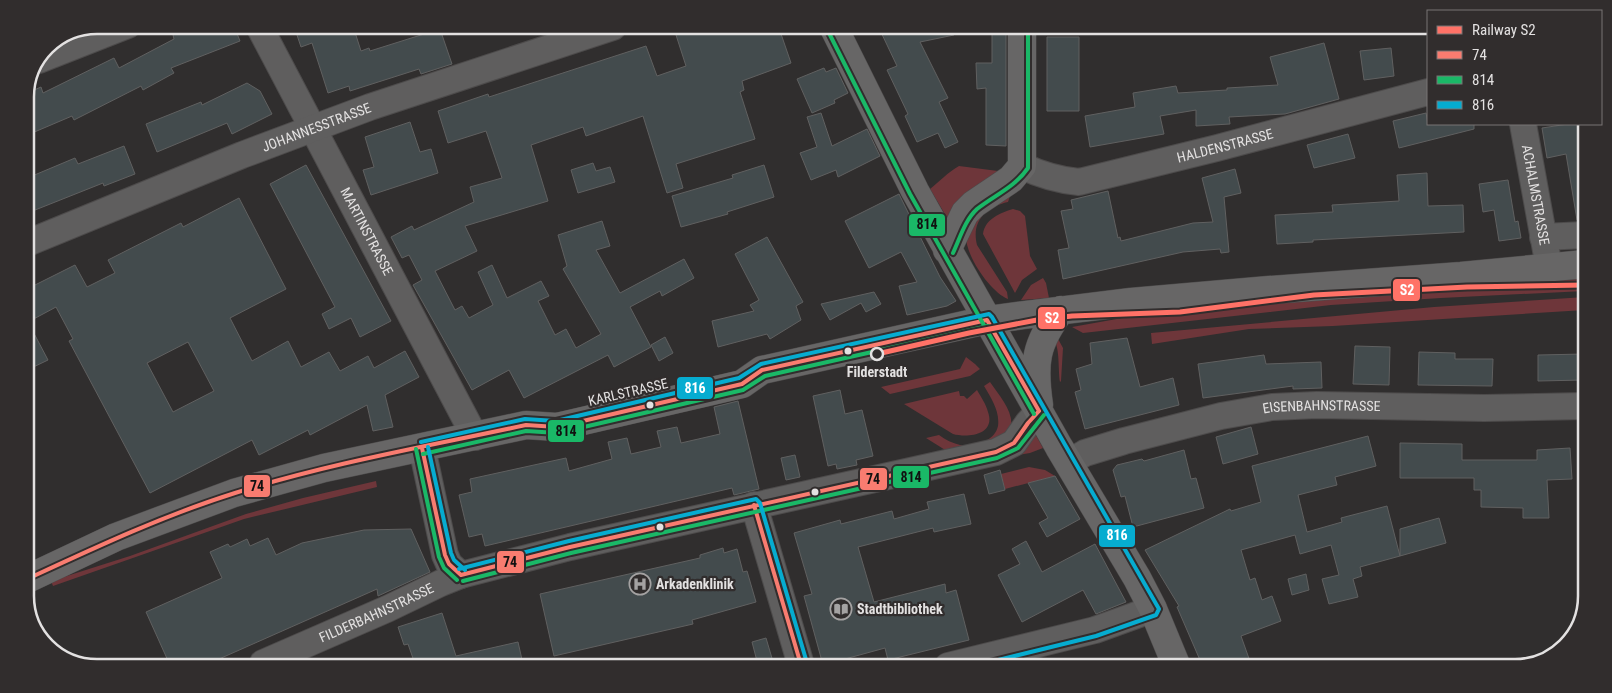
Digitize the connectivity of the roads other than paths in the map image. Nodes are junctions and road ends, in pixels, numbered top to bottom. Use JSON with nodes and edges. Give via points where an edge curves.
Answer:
{"nodes":[{"id":1,"x":105,"y":34,"type":"edge"},
{"id":2,"x":263,"y":34,"type":"edge"},
{"id":3,"x":591,"y":34,"type":"edge"},
{"id":4,"x":837,"y":34,"type":"edge"},
{"id":5,"x":1022,"y":34,"type":"edge"},
{"id":6,"x":48,"y":57,"type":"edge"},
{"id":7,"x":1427,"y":92,"type":"edge"},
{"id":8,"x":1523,"y":125,"type":"edge"},
{"id":9,"x":313,"y":128,"type":"junction"},
{"id":10,"x":1022,"y":166,"type":"junction"},
{"id":11,"x":1578,"y":235,"type":"edge"},
{"id":12,"x":1543,"y":237,"type":"junction"},
{"id":13,"x":34,"y":240,"type":"edge"},
{"id":14,"x":948,"y":250,"type":"junction"},
{"id":15,"x":1578,"y":265,"type":"edge"},
{"id":16,"x":1549,"y":267,"type":"junction"},
{"id":17,"x":1061,"y":310,"type":"junction"},
{"id":18,"x":987,"y":320,"type":"junction"},
{"id":19,"x":1578,"y":406,"type":"edge"},
{"id":20,"x":1039,"y":411,"type":"junction"},
{"id":21,"x":475,"y":437,"type":"junction"},
{"id":22,"x":422,"y":448,"type":"junction"},
{"id":23,"x":1068,"y":463,"type":"junction"},
{"id":24,"x":754,"y":505,"type":"junction"},
{"id":25,"x":461,"y":575,"type":"junction"},
{"id":26,"x":34,"y":576,"type":"edge"},
{"id":27,"x":1153,"y":609,"type":"junction"},
{"id":28,"x":272,"y":659,"type":"edge"},
{"id":29,"x":799,"y":659,"type":"edge"},
{"id":30,"x":977,"y":659,"type":"edge"},
{"id":31,"x":1174,"y":659,"type":"edge"}],
"edges":[{"from":1,"to":6,"type":"street"},
{"from":2,"to":9,"type":"street","name":"MARTINSTRASSE"},
{"from":3,"to":9,"type":"street","name":"JOHANNESSTRASSE","via":[[370,106]]},
{"from":4,"to":14,"type":"main road"},
{"from":5,"to":10,"type":"main road"},
{"from":7,"to":10,"type":"street","name":"HALDENSTRASSE","via":[[1079,182],[1042,176]]},
{"from":8,"to":12,"type":"street","name":"ACHALMSTRASSE"},
{"from":9,"to":13,"type":"street","name":"JOHANNESSTRASSE"},
{"from":9,"to":21,"type":"street","name":"MARTINSTRASSE"},
{"from":10,"to":14,"type":"main road","via":[[1011,179],[965,213]]},
{"from":11,"to":12,"type":"street"},
{"from":12,"to":16,"type":"street","name":"ACHALMSTRASSE"},
{"from":14,"to":18,"type":"main road"},
{"from":15,"to":16,"type":"main road","name":"KARLSTRASSE"},
{"from":16,"to":17,"type":"main road","name":"KARLSTRASSE"},
{"from":17,"to":18,"type":"main road","name":"KARLSTRASSE"},
{"from":17,"to":20,"type":"main road","via":[[1042,340],[1036,361]]},
{"from":18,"to":20,"type":"main road"},
{"from":18,"to":21,"type":"main road","name":"KARLSTRASSE","via":[[762,370],[742,384],[670,391],[603,407],[557,427],[526,425]]},
{"from":19,"to":23,"type":"street","name":"EISENBAHNSTRASSE","via":[[1286,406],[1221,416],[1124,441],[1084,453]]},
{"from":20,"to":23,"type":"main road"},
{"from":20,"to":24,"type":"street","name":"FILDERBAHNSTRASSE","via":[[1014,443],[996,452]]},
{"from":21,"to":22,"type":"main road","name":"KARLSTRASSE"},
{"from":22,"to":25,"type":"street","via":[[445,555]]},
{"from":22,"to":26,"type":"main road","name":"KARLSTRASSE","via":[[324,468],[234,493],[116,537]]},
{"from":23,"to":27,"type":"main road"},
{"from":24,"to":25,"type":"street","name":"FILDERBAHNSTRASSE"},
{"from":24,"to":29,"type":"street"},
{"from":25,"to":28,"type":"street","name":"FILDERBAHNSTRASSE"},
{"from":27,"to":30,"type":"street","via":[[1095,630]]},
{"from":27,"to":31,"type":"main road"}]}
